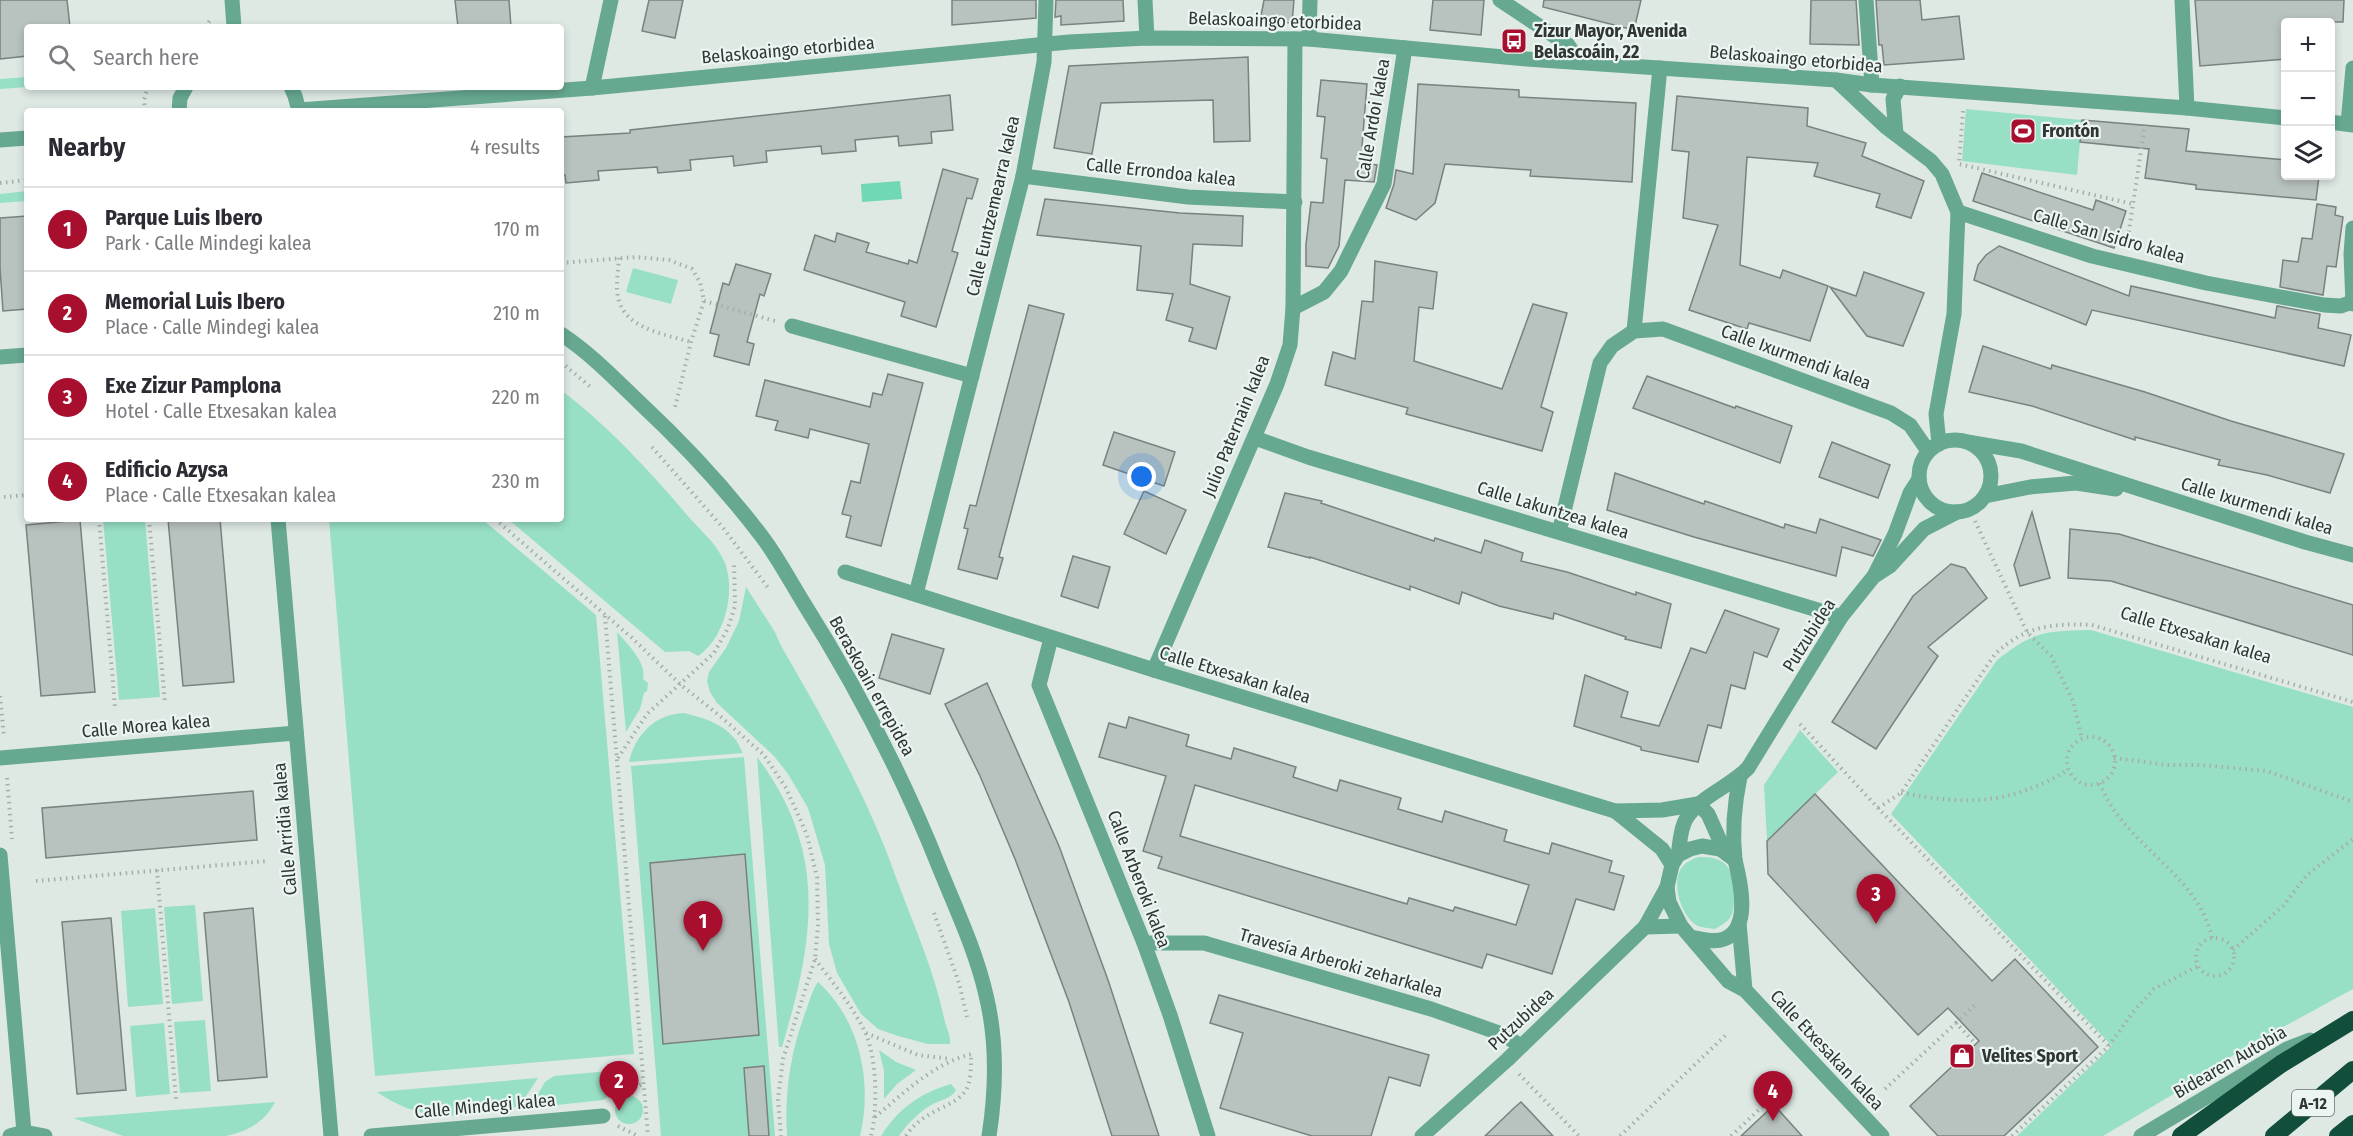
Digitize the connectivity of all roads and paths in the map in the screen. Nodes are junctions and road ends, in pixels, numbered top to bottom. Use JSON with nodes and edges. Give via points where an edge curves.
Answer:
{"nodes":[{"id":1,"x":232,"y":0,"type":"edge"},
{"id":2,"x":610,"y":0,"type":"edge"},
{"id":3,"x":1046,"y":0,"type":"edge"},
{"id":4,"x":1145,"y":0,"type":"edge"},
{"id":5,"x":1310,"y":0,"type":"edge"},
{"id":6,"x":1500,"y":0,"type":"edge"},
{"id":7,"x":1866,"y":0,"type":"edge"},
{"id":8,"x":2182,"y":0,"type":"edge"},
{"id":9,"x":234,"y":24,"type":"edge"},
{"id":10,"x":1147,"y":38,"type":"junction"},
{"id":11,"x":1302,"y":39,"type":"junction"},
{"id":12,"x":1043,"y":45,"type":"junction"},
{"id":13,"x":1406,"y":48,"type":"junction"},
{"id":14,"x":1580,"y":62,"type":"junction"},
{"id":15,"x":1660,"y":68,"type":"junction"},
{"id":16,"x":2353,"y":68,"type":"edge"},
{"id":17,"x":1836,"y":80,"type":"junction"},
{"id":18,"x":1872,"y":85,"type":"junction"},
{"id":19,"x":1900,"y":86,"type":"junction"},
{"id":20,"x":592,"y":88,"type":"junction"},
{"id":21,"x":147,"y":90,"type":"edge"},
{"id":22,"x":184,"y":90,"type":"edge"},
{"id":23,"x":292,"y":90,"type":"edge"},
{"id":24,"x":1963,"y":107,"type":"dead end"},
{"id":25,"x":145,"y":108,"type":"edge"},
{"id":26,"x":179,"y":108,"type":"edge"},
{"id":27,"x":298,"y":108,"type":"edge"},
{"id":28,"x":337,"y":108,"type":"edge"},
{"id":29,"x":2187,"y":108,"type":"junction"},
{"id":30,"x":2281,"y":117,"type":"edge"},
{"id":31,"x":2335,"y":122,"type":"edge"},
{"id":32,"x":2351,"y":124,"type":"edge"},
{"id":33,"x":1896,"y":134,"type":"junction"},
{"id":34,"x":2144,"y":134,"type":"dead end"},
{"id":35,"x":24,"y":138,"type":"edge"},
{"id":36,"x":0,"y":140,"type":"edge"},
{"id":37,"x":1023,"y":176,"type":"junction"},
{"id":38,"x":24,"y":180,"type":"edge"},
{"id":39,"x":0,"y":183,"type":"edge"},
{"id":40,"x":1295,"y":202,"type":"junction"},
{"id":41,"x":2133,"y":204,"type":"junction"},
{"id":42,"x":1958,"y":213,"type":"junction"},
{"id":43,"x":2353,"y":228,"type":"edge"},
{"id":44,"x":2127,"y":246,"type":"dead end"},
{"id":45,"x":619,"y":258,"type":"junction"},
{"id":46,"x":564,"y":263,"type":"edge"},
{"id":47,"x":704,"y":301,"type":"junction"},
{"id":48,"x":2352,"y":303,"type":"edge"},
{"id":49,"x":1293,"y":308,"type":"junction"},
{"id":50,"x":788,"y":325,"type":"joint"},
{"id":51,"x":1634,"y":331,"type":"junction"},
{"id":52,"x":564,"y":336,"type":"edge"},
{"id":53,"x":691,"y":342,"type":"junction"},
{"id":54,"x":24,"y":355,"type":"edge"},
{"id":55,"x":0,"y":357,"type":"edge"},
{"id":56,"x":564,"y":365,"type":"edge"},
{"id":57,"x":972,"y":376,"type":"junction"},
{"id":58,"x":598,"y":394,"type":"dead end"},
{"id":59,"x":675,"y":407,"type":"dead end"},
{"id":60,"x":1255,"y":438,"type":"junction"},
{"id":61,"x":646,"y":441,"type":"dead end"},
{"id":62,"x":1967,"y":442,"type":"junction"},
{"id":63,"x":1934,"y":447,"type":"junction"},
{"id":64,"x":1918,"y":479,"type":"junction"},
{"id":65,"x":2149,"y":493,"type":"junction"},
{"id":66,"x":24,"y":495,"type":"edge"},
{"id":67,"x":1985,"y":496,"type":"junction"},
{"id":68,"x":4,"y":497,"type":"dead end"},
{"id":69,"x":1957,"y":512,"type":"junction"},
{"id":70,"x":1974,"y":519,"type":"dead end"},
{"id":71,"x":99,"y":522,"type":"edge"},
{"id":72,"x":149,"y":522,"type":"edge"},
{"id":73,"x":278,"y":522,"type":"edge"},
{"id":74,"x":498,"y":522,"type":"edge"},
{"id":75,"x":1559,"y":532,"type":"junction"},
{"id":76,"x":2353,"y":555,"type":"edge"},
{"id":77,"x":735,"y":561,"type":"dead end"},
{"id":78,"x":845,"y":572,"type":"dead end"},
{"id":79,"x":1874,"y":576,"type":"junction"},
{"id":80,"x":916,"y":594,"type":"junction"},
{"id":81,"x":774,"y":595,"type":"dead end"},
{"id":82,"x":605,"y":615,"type":"junction"},
{"id":83,"x":1841,"y":617,"type":"junction"},
{"id":84,"x":2027,"y":632,"type":"junction"},
{"id":85,"x":1050,"y":638,"type":"junction"},
{"id":86,"x":1154,"y":670,"type":"junction"},
{"id":87,"x":681,"y":685,"type":"junction"},
{"id":88,"x":2353,"y":702,"type":"edge"},
{"id":89,"x":165,"y":703,"type":"dead end"},
{"id":90,"x":116,"y":707,"type":"dead end"},
{"id":91,"x":1800,"y":724,"type":"dead end"},
{"id":92,"x":296,"y":733,"type":"junction"},
{"id":93,"x":2082,"y":739,"type":"junction"},
{"id":94,"x":0,"y":758,"type":"edge"},
{"id":95,"x":2114,"y":758,"type":"junction"},
{"id":96,"x":617,"y":759,"type":"junction"},
{"id":97,"x":2068,"y":770,"type":"junction"},
{"id":98,"x":1740,"y":777,"type":"junction"},
{"id":99,"x":2100,"y":783,"type":"junction"},
{"id":100,"x":1901,"y":793,"type":"junction"},
{"id":101,"x":2353,"y":802,"type":"edge"},
{"id":102,"x":1698,"y":804,"type":"junction"},
{"id":103,"x":1878,"y":808,"type":"junction"},
{"id":104,"x":1615,"y":811,"type":"junction"},
{"id":105,"x":2353,"y":839,"type":"edge"},
{"id":106,"x":0,"y":855,"type":"edge"},
{"id":107,"x":1730,"y":856,"type":"junction"},
{"id":108,"x":1675,"y":860,"type":"junction"},
{"id":109,"x":267,"y":861,"type":"dead end"},
{"id":110,"x":157,"y":870,"type":"junction"},
{"id":111,"x":36,"y":881,"type":"dead end"},
{"id":112,"x":1667,"y":887,"type":"junction"},
{"id":113,"x":932,"y":908,"type":"dead end"},
{"id":114,"x":1739,"y":923,"type":"junction"},
{"id":115,"x":1645,"y":927,"type":"junction"},
{"id":116,"x":1686,"y":931,"type":"junction"},
{"id":117,"x":2212,"y":938,"type":"junction"},
{"id":118,"x":1144,"y":943,"type":"junction"},
{"id":119,"x":2233,"y":950,"type":"junction"},
{"id":120,"x":816,"y":959,"type":"junction"},
{"id":121,"x":2198,"y":966,"type":"junction"},
{"id":122,"x":1745,"y":990,"type":"junction"},
{"id":123,"x":1976,"y":1004,"type":"dead end"},
{"id":124,"x":1956,"y":1023,"type":"junction"},
{"id":125,"x":2347,"y":1024,"type":"edge"},
{"id":126,"x":970,"y":1029,"type":"dead end"},
{"id":127,"x":866,"y":1033,"type":"junction"},
{"id":128,"x":1728,"y":1033,"type":"dead end"},
{"id":129,"x":1973,"y":1041,"type":"dead end"},
{"id":130,"x":971,"y":1046,"type":"dead end"},
{"id":131,"x":1521,"y":1046,"type":"junction"},
{"id":132,"x":2109,"y":1046,"type":"junction"},
{"id":133,"x":972,"y":1054,"type":"junction"},
{"id":134,"x":952,"y":1059,"type":"junction"},
{"id":135,"x":1507,"y":1060,"type":"junction"},
{"id":136,"x":2353,"y":1070,"type":"edge"},
{"id":137,"x":644,"y":1083,"type":"junction"},
{"id":138,"x":1885,"y":1089,"type":"dead end"},
{"id":139,"x":1780,"y":1090,"type":"dead end"},
{"id":140,"x":176,"y":1100,"type":"dead end"},
{"id":141,"x":603,"y":1116,"type":"joint"},
{"id":142,"x":875,"y":1118,"type":"junction"},
{"id":143,"x":2353,"y":1124,"type":"edge"},
{"id":144,"x":17,"y":1134,"type":"edge"},
{"id":145,"x":45,"y":1136,"type":"edge"},
{"id":146,"x":331,"y":1136,"type":"edge"},
{"id":147,"x":371,"y":1136,"type":"edge"},
{"id":148,"x":648,"y":1136,"type":"edge"},
{"id":149,"x":781,"y":1136,"type":"edge"},
{"id":150,"x":871,"y":1136,"type":"edge"},
{"id":151,"x":906,"y":1136,"type":"edge"},
{"id":152,"x":989,"y":1136,"type":"edge"},
{"id":153,"x":1208,"y":1136,"type":"edge"},
{"id":154,"x":1422,"y":1136,"type":"edge"},
{"id":155,"x":1579,"y":1136,"type":"edge"},
{"id":156,"x":1620,"y":1136,"type":"edge"},
{"id":157,"x":1731,"y":1136,"type":"edge"},
{"id":158,"x":1882,"y":1136,"type":"edge"},
{"id":159,"x":2012,"y":1136,"type":"edge"},
{"id":160,"x":2141,"y":1136,"type":"edge"},
{"id":161,"x":2181,"y":1136,"type":"edge"},
{"id":162,"x":2274,"y":1136,"type":"edge"},
{"id":163,"x":2338,"y":1136,"type":"edge"}],
"edges":[{"from":1,"to":9,"type":"street"},
{"from":2,"to":20,"type":"street"},
{"from":3,"to":12,"type":"street","name":"Calle Euntzemearra kalea"},
{"from":4,"to":10,"type":"street"},
{"from":5,"to":11,"type":"street","name":"Julio Paternain kalea"},
{"from":6,"to":14,"type":"street","via":[[1568,45]]},
{"from":7,"to":18,"type":"street"},
{"from":8,"to":29,"type":"street"},
{"from":10,"to":11,"type":"street","name":"Belaskoaingo etorbidea"},
{"from":10,"to":12,"type":"street","name":"Belaskoaingo etorbidea"},
{"from":11,"to":13,"type":"street","name":"Belaskoaingo etorbidea"},
{"from":11,"to":40,"type":"street","name":"Julio Paternain kalea"},
{"from":12,"to":20,"type":"street","name":"Belaskoaingo etorbidea"},
{"from":12,"to":37,"type":"street","name":"Calle Euntzemearra kalea","via":[[1044,62]]},
{"from":13,"to":14,"type":"street","name":"Belaskoaingo etorbidea"},
{"from":13,"to":49,"type":"street","name":"Calle Ardoi kalea","via":[[1384,184],[1341,271],[1324,291]]},
{"from":14,"to":15,"type":"street","name":"Belaskoaingo etorbidea"},
{"from":15,"to":17,"type":"street","name":"Belaskoaingo etorbidea"},
{"from":15,"to":51,"type":"street"},
{"from":16,"to":32,"type":"street"},
{"from":17,"to":18,"type":"street","name":"Belaskoaingo etorbidea"},
{"from":17,"to":33,"type":"street"},
{"from":18,"to":19,"type":"street","name":"Belaskoaingo etorbidea"},
{"from":19,"to":29,"type":"street","name":"Belaskoaingo etorbidea"},
{"from":19,"to":33,"type":"street","via":[[1893,99]]},
{"from":20,"to":28,"type":"street","name":"Belaskoaingo etorbidea"},
{"from":21,"to":25,"type":"path"},
{"from":22,"to":26,"type":"street"},
{"from":23,"to":27,"type":"street"},
{"from":24,"to":41,"type":"path","via":[[1959,164]]},
{"from":29,"to":30,"type":"street","name":"Belaskoaingo etorbidea"},
{"from":31,"to":32,"type":"street"},
{"from":33,"to":42,"type":"street","via":[[1932,160]]},
{"from":34,"to":41,"type":"path"},
{"from":35,"to":36,"type":"street"},
{"from":37,"to":40,"type":"street","name":"Calle Errondoa kalea","via":[[1188,197]]},
{"from":37,"to":57,"type":"street","name":"Calle Euntzemearra kalea"},
{"from":38,"to":39,"type":"path"},
{"from":40,"to":49,"type":"street","name":"Julio Paternain kalea"},
{"from":41,"to":44,"type":"path"},
{"from":42,"to":48,"type":"street","name":"Calle San Isidro kalea","via":[[2092,256],[2155,271],[2324,305]]},
{"from":42,"to":63,"type":"street","via":[[1954,314]]},
{"from":43,"to":48,"type":"street"},
{"from":45,"to":46,"type":"path"},
{"from":45,"to":47,"type":"path","via":[[669,260],[692,269]]},
{"from":45,"to":53,"type":"path","via":[[619,303],[638,326]]},
{"from":47,"to":50,"type":"path"},
{"from":47,"to":53,"type":"path"},
{"from":49,"to":60,"type":"street","name":"Julio Paternain kalea","via":[[1290,345]]},
{"from":50,"to":57,"type":"street"},
{"from":51,"to":63,"type":"street","name":"Calle Ixurmendi kalea","via":[[1663,329],[1891,413]]},
{"from":51,"to":75,"type":"street","via":[[1612,346],[1600,363]]},
{"from":52,"to":152,"type":"street","name":"Beraskoain errepidea","via":[[580,346],[677,438],[744,515],[826,638],[866,708],[919,817],[973,950],[987,997],[993,1053]]},
{"from":53,"to":59,"type":"path"},
{"from":54,"to":55,"type":"street"},
{"from":56,"to":58,"type":"path"},
{"from":57,"to":80,"type":"street","name":"Calle Euntzemearra kalea"},
{"from":60,"to":75,"type":"street","name":"Calle Lakuntzea kalea"},
{"from":60,"to":86,"type":"street","name":"Julio Paternain kalea"},
{"from":61,"to":81,"type":"path","via":[[676,471]]},
{"from":62,"to":63,"type":"street","via":[[1958,440]]},
{"from":62,"to":65,"type":"street","name":"Calle Ixurmendi kalea","via":[[2021,451]]},
{"from":62,"to":67,"type":"street","via":[[1984,455],[1989,465],[1990,486]]},
{"from":63,"to":64,"type":"street","via":[[1919,469]]},
{"from":64,"to":69,"type":"street","via":[[1921,490],[1935,507]]},
{"from":64,"to":79,"type":"street","name":"Putzubidea"},
{"from":65,"to":67,"type":"street","name":"Calle Ixurmendi kalea","via":[[2076,483],[2031,486]]},
{"from":65,"to":76,"type":"street","name":"Calle Ixurmendi kalea"},
{"from":66,"to":68,"type":"path"},
{"from":67,"to":69,"type":"street","via":[[1978,504]]},
{"from":69,"to":79,"type":"street","name":"Putzubidea","via":[[1924,530],[1890,566]]},
{"from":70,"to":84,"type":"path"},
{"from":71,"to":90,"type":"path"},
{"from":72,"to":89,"type":"path"},
{"from":73,"to":92,"type":"street","name":"Calle Arridia kalea"},
{"from":74,"to":82,"type":"path"},
{"from":75,"to":83,"type":"street","name":"Calle Lakuntzea kalea"},
{"from":77,"to":87,"type":"path","via":[[735,606],[728,628],[714,653]]},
{"from":78,"to":80,"type":"street","name":"Calle Etxesakan kalea"},
{"from":79,"to":83,"type":"street","name":"Putzubidea"},
{"from":80,"to":85,"type":"street","name":"Calle Etxesakan kalea"},
{"from":82,"to":87,"type":"path"},
{"from":82,"to":96,"type":"path"},
{"from":83,"to":98,"type":"street","name":"Putzubidea","via":[[1784,713]]},
{"from":84,"to":88,"type":"path","name":"Calle Etxesakan kalea","via":[[2063,624],[2092,625]]},
{"from":84,"to":93,"type":"path","via":[[2051,656],[2073,701]]},
{"from":84,"to":100,"type":"path","name":"Calle Etxesakan kalea","via":[[1995,654]]},
{"from":85,"to":86,"type":"street","name":"Calle Etxesakan kalea"},
{"from":85,"to":118,"type":"street","name":"Calle Arberoki kalea","via":[[1039,684]]},
{"from":86,"to":104,"type":"street","name":"Calle Etxesakan kalea"},
{"from":87,"to":96,"type":"path","via":[[647,714]]},
{"from":87,"to":120,"type":"path","via":[[764,755],[786,788],[807,835],[817,877]]},
{"from":91,"to":103,"type":"path"},
{"from":92,"to":94,"type":"street","name":"Calle Morea kalea"},
{"from":92,"to":146,"type":"street","name":"Calle Arridia kalea"},
{"from":93,"to":95,"type":"path","via":[[2100,739]]},
{"from":93,"to":97,"type":"path","via":[[2069,750]]},
{"from":95,"to":99,"type":"path","via":[[2110,774]]},
{"from":95,"to":101,"type":"path","via":[[2267,771]]},
{"from":96,"to":137,"type":"path"},
{"from":97,"to":99,"type":"path","via":[[2081,782]]},
{"from":97,"to":100,"type":"path","via":[[2013,796],[1988,800],[1958,801]]},
{"from":98,"to":102,"type":"street","name":"Putzubidea"},
{"from":98,"to":107,"type":"street","name":"Putzubidea"},
{"from":99,"to":117,"type":"path","via":[[2122,820],[2192,893]]},
{"from":100,"to":103,"type":"path","name":"Calle Etxesakan kalea"},
{"from":102,"to":104,"type":"street","name":"Calle Etxesakan kalea"},
{"from":102,"to":107,"type":"street","via":[[1708,814]]},
{"from":102,"to":108,"type":"street","name":"Putzubidea","via":[[1686,819]]},
{"from":103,"to":132,"type":"path"},
{"from":104,"to":108,"type":"street","name":"Calle Etxesakan kalea"},
{"from":105,"to":119,"type":"path","via":[[2307,875],[2283,906]]},
{"from":106,"to":144,"type":"street"},
{"from":107,"to":108,"type":"street","via":[[1720,849],[1701,846]]},
{"from":107,"to":114,"type":"street","via":[[1740,882]]},
{"from":108,"to":112,"type":"street"},
{"from":109,"to":110,"type":"path"},
{"from":110,"to":111,"type":"path"},
{"from":110,"to":140,"type":"path"},
{"from":112,"to":115,"type":"street","name":"Putzubidea"},
{"from":112,"to":116,"type":"street","via":[[1669,902]]},
{"from":113,"to":126,"type":"path","via":[[959,983]]},
{"from":114,"to":116,"type":"street","via":[[1724,939],[1711,940]]},
{"from":114,"to":122,"type":"street","name":"Calle Etxesakan kalea"},
{"from":115,"to":116,"type":"street"},
{"from":115,"to":131,"type":"street","name":"Putzubidea"},
{"from":116,"to":122,"type":"street","name":"Calle Etxesakan kalea","via":[[1728,981]]},
{"from":117,"to":119,"type":"path","via":[[2220,938]]},
{"from":117,"to":121,"type":"path","via":[[2197,951]]},
{"from":118,"to":131,"type":"street","name":"Travesía Arberoki zeharkalea","via":[[1204,944],[1431,1009],[1502,1034]]},
{"from":118,"to":153,"type":"street","name":"Calle Arberoki kalea"},
{"from":119,"to":121,"type":"path","via":[[2234,962],[2227,973],[2204,973]]},
{"from":120,"to":127,"type":"path"},
{"from":120,"to":149,"type":"path","via":[[783,1059],[778,1099]]},
{"from":121,"to":132,"type":"path","via":[[2154,989]]},
{"from":122,"to":158,"type":"street","name":"Calle Etxesakan kalea"},
{"from":123,"to":124,"type":"path"},
{"from":124,"to":129,"type":"path"},
{"from":124,"to":138,"type":"path"},
{"from":125,"to":160,"type":"street","name":"Bidearen Autobia","via":[[2287,1049]]},
{"from":125,"to":161,"type":"highway","via":[[2281,1064]]},
{"from":127,"to":134,"type":"path","via":[[918,1055]]},
{"from":127,"to":142,"type":"path","via":[[877,1105]]},
{"from":128,"to":156,"type":"path"},
{"from":130,"to":133,"type":"path"},
{"from":131,"to":135,"type":"street","name":"Putzubidea"},
{"from":132,"to":159,"type":"path"},
{"from":133,"to":134,"type":"path"},
{"from":133,"to":151,"type":"path","via":[[967,1089],[913,1125]]},
{"from":134,"to":142,"type":"path"},
{"from":135,"to":154,"type":"street","name":"Putzubidea"},
{"from":135,"to":155,"type":"path"},
{"from":136,"to":162,"type":"highway","number":"A-12"},
{"from":137,"to":141,"type":"path","via":[[617,1096]]},
{"from":137,"to":148,"type":"path"},
{"from":139,"to":157,"type":"path"},
{"from":141,"to":147,"type":"street","name":"Calle Mindegi kalea"},
{"from":142,"to":150,"type":"path"},
{"from":143,"to":163,"type":"highway","number":"A-12"},
{"from":144,"to":145,"type":"street"}]}
